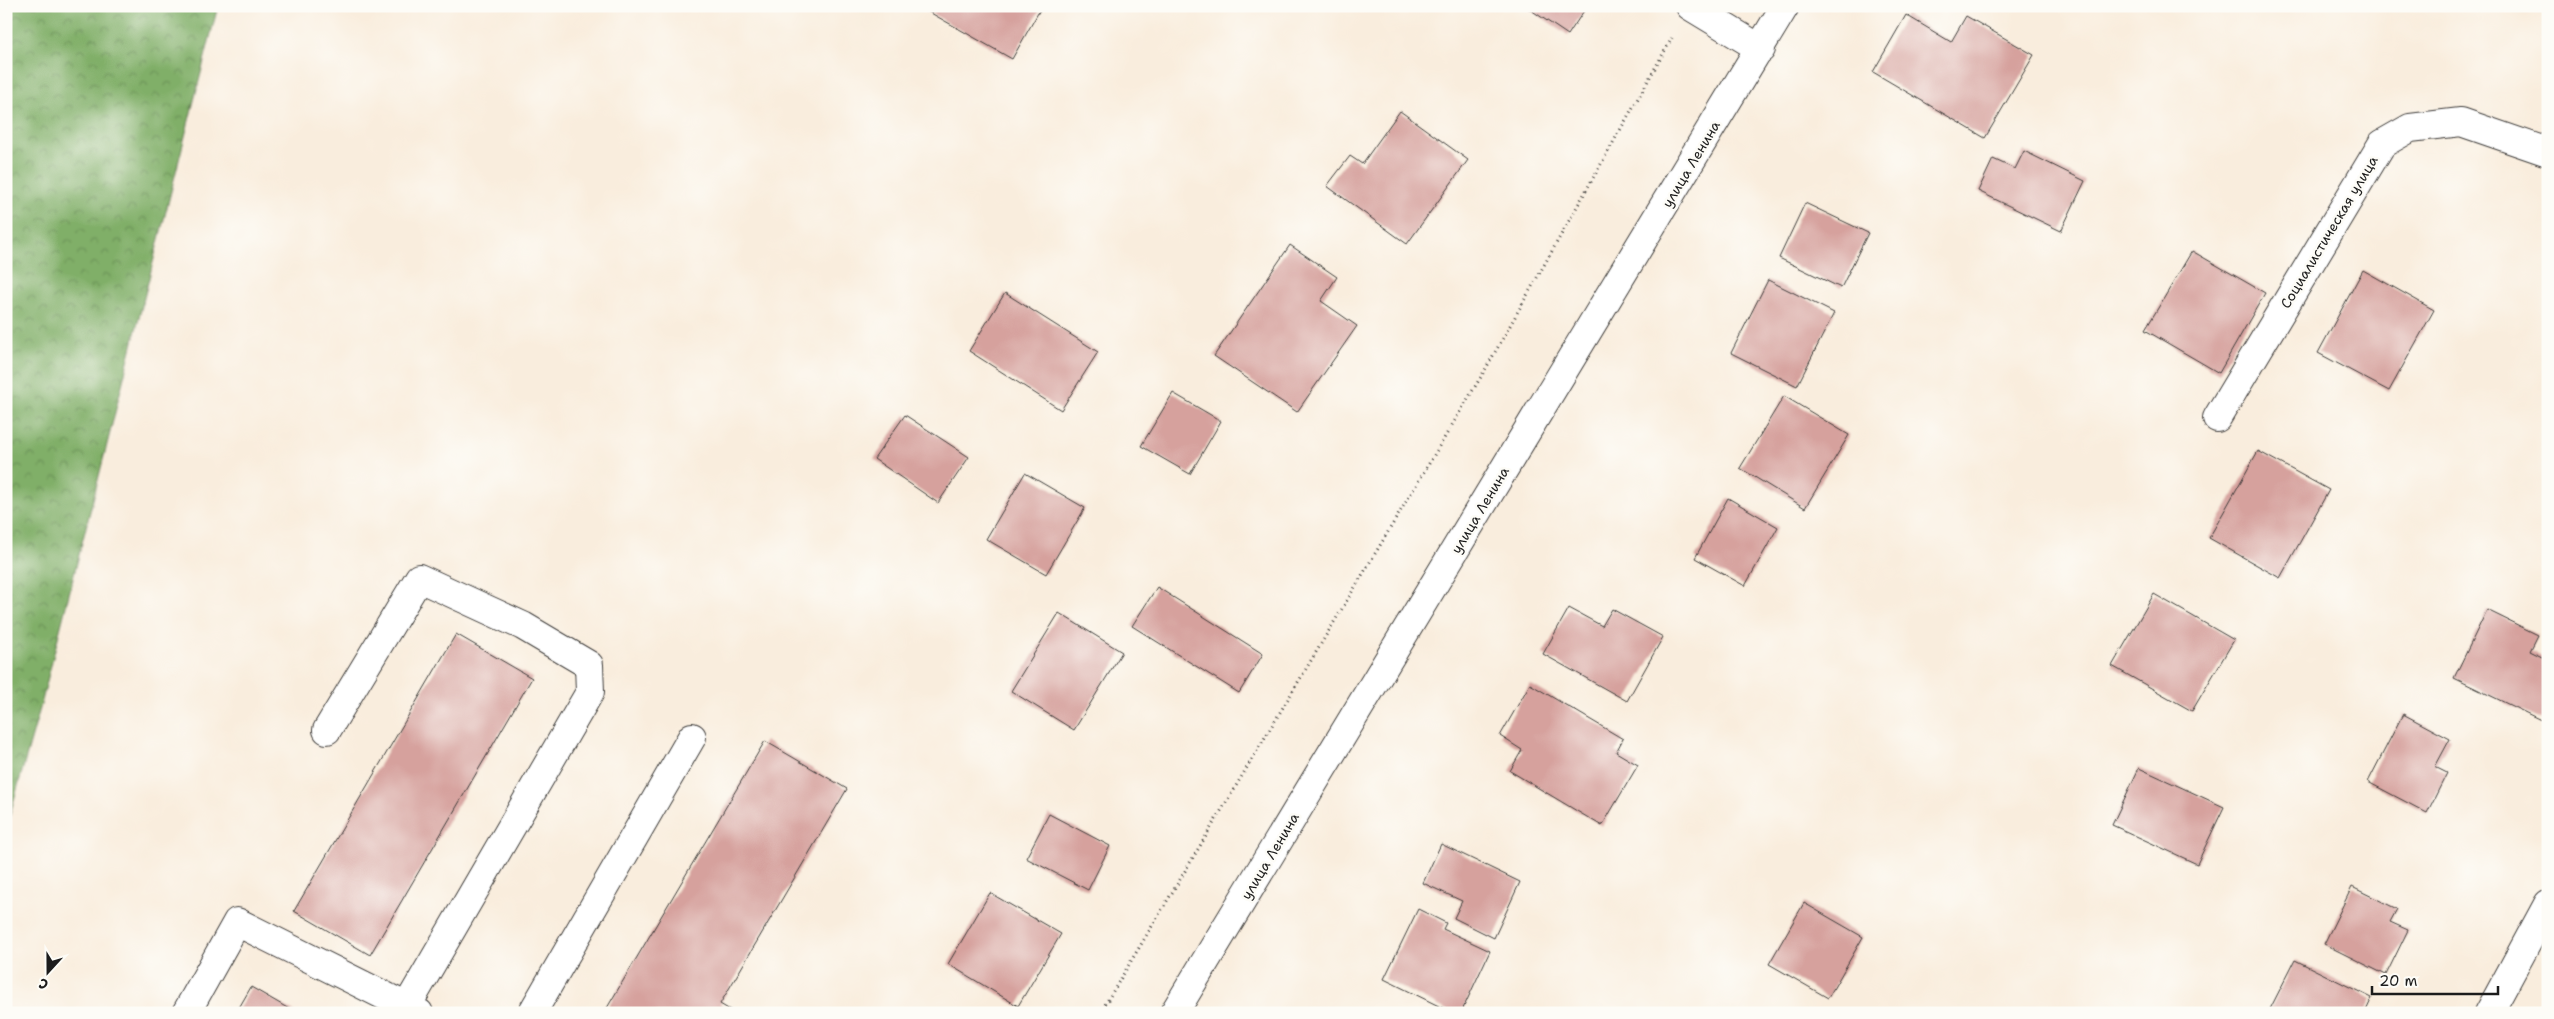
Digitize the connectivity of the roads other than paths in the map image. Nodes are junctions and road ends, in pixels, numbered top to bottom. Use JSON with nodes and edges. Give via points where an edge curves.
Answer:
{"nodes":[{"id":1,"x":1690,"y":6,"type":"edge"},
{"id":2,"x":1785,"y":6,"type":"edge"},
{"id":3,"x":1761,"y":49,"type":"junction"},
{"id":4,"x":2548,"y":152,"type":"edge"},
{"id":5,"x":2217,"y":418,"type":"dead end"},
{"id":6,"x":327,"y":730,"type":"dead end"},
{"id":7,"x":692,"y":737,"type":"dead end"},
{"id":8,"x":2548,"y":904,"type":"edge"},
{"id":9,"x":409,"y":1011,"type":"edge"},
{"id":10,"x":186,"y":1013,"type":"edge"},
{"id":11,"x":532,"y":1013,"type":"edge"},
{"id":12,"x":1174,"y":1013,"type":"edge"},
{"id":13,"x":2489,"y":1013,"type":"edge"}],
"edges":[{"from":1,"to":3,"type":"main road"},
{"from":2,"to":3,"type":"main road","name":"улица Ленина"},
{"from":3,"to":12,"type":"main road","name":"улица Ленина"},
{"from":4,"to":5,"type":"main road","name":"Социалистическая улица","via":[[2461,122],[2410,128],[2382,144]]},
{"from":6,"to":9,"type":"main road","via":[[419,578],[523,626],[589,665],[590,692]]},
{"from":7,"to":11,"type":"main road"},
{"from":8,"to":13,"type":"main road"},
{"from":9,"to":10,"type":"main road","via":[[237,922]]}]}
